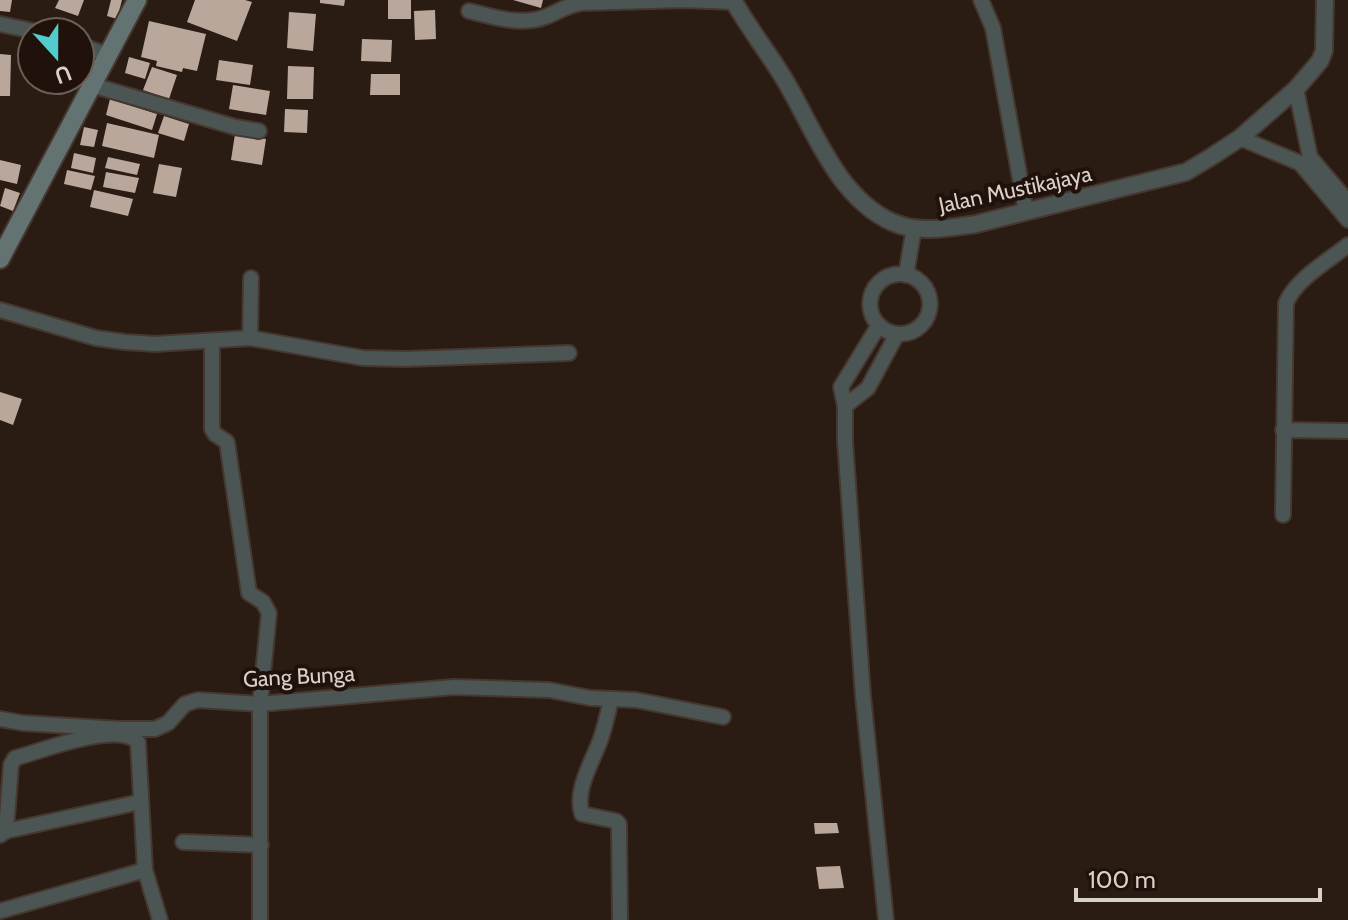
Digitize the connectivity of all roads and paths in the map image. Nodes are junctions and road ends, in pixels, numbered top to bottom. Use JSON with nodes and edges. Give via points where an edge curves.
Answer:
{"nodes":[{"id":1,"x":137,"y":0,"type":"edge"},
{"id":2,"x":981,"y":0,"type":"edge"},
{"id":3,"x":1325,"y":0,"type":"edge"},
{"id":4,"x":734,"y":1,"type":"edge"},
{"id":5,"x":469,"y":11,"type":"dead end"},
{"id":6,"x":96,"y":51,"type":"edge"},
{"id":7,"x":108,"y":55,"type":"junction"},
{"id":8,"x":96,"y":78,"type":"edge"},
{"id":9,"x":96,"y":86,"type":"edge"},
{"id":10,"x":1296,"y":89,"type":"junction"},
{"id":11,"x":86,"y":96,"type":"edge"},
{"id":12,"x":259,"y":131,"type":"dead end"},
{"id":13,"x":1240,"y":138,"type":"junction"},
{"id":14,"x":1348,"y":202,"type":"edge"},
{"id":15,"x":1026,"y":212,"type":"junction"},
{"id":16,"x":1348,"y":220,"type":"edge"},
{"id":17,"x":914,"y":228,"type":"junction"},
{"id":18,"x":1348,"y":245,"type":"edge"},
{"id":19,"x":0,"y":259,"type":"edge"},
{"id":20,"x":906,"y":275,"type":"junction"},
{"id":21,"x":251,"y":278,"type":"dead end"},
{"id":22,"x":0,"y":310,"type":"edge"},
{"id":23,"x":879,"y":325,"type":"junction"},
{"id":24,"x":897,"y":334,"type":"junction"},
{"id":25,"x":250,"y":338,"type":"junction"},
{"id":26,"x":212,"y":341,"type":"junction"},
{"id":27,"x":569,"y":353,"type":"dead end"},
{"id":28,"x":845,"y":406,"type":"junction"},
{"id":29,"x":1283,"y":430,"type":"junction"},
{"id":30,"x":1348,"y":431,"type":"edge"},
{"id":31,"x":1283,"y":515,"type":"dead end"},
{"id":32,"x":611,"y":700,"type":"junction"},
{"id":33,"x":260,"y":704,"type":"junction"},
{"id":34,"x":723,"y":717,"type":"dead end"},
{"id":35,"x":0,"y":719,"type":"edge"},
{"id":36,"x":140,"y":802,"type":"junction"},
{"id":37,"x":3,"y":833,"type":"edge"},
{"id":38,"x":183,"y":842,"type":"dead end"},
{"id":39,"x":261,"y":845,"type":"junction"},
{"id":40,"x":145,"y":870,"type":"junction"},
{"id":41,"x":0,"y":911,"type":"edge"},
{"id":42,"x":160,"y":920,"type":"edge"},
{"id":43,"x":260,"y":920,"type":"edge"},
{"id":44,"x":620,"y":920,"type":"edge"},
{"id":45,"x":886,"y":920,"type":"edge"}],
"edges":[{"from":1,"to":7,"type":"main road"},
{"from":2,"to":15,"type":"street","via":[[993,28]]},
{"from":3,"to":10,"type":"street","name":"Jalan Mustikajaya","via":[[1324,51]]},
{"from":4,"to":5,"type":"street","via":[[581,3],[535,20],[514,21]]},
{"from":4,"to":17,"type":"street","name":"Jalan Mustikajaya","via":[[849,189],[892,223]]},
{"from":6,"to":7,"type":"street"},
{"from":7,"to":8,"type":"main road"},
{"from":9,"to":12,"type":"street"},
{"from":10,"to":13,"type":"street","name":"Jalan Mustikajaya"},
{"from":10,"to":14,"type":"street","via":[[1310,157]]},
{"from":11,"to":19,"type":"main road"},
{"from":13,"to":15,"type":"street","name":"Jalan Mustikajaya","via":[[1186,172]]},
{"from":13,"to":16,"type":"street","via":[[1300,163]]},
{"from":15,"to":17,"type":"street","name":"Jalan Mustikajaya","via":[[942,230]]},
{"from":17,"to":20,"type":"street"},
{"from":18,"to":29,"type":"street","via":[[1290,293],[1286,303]]},
{"from":20,"to":23,"type":"street","via":[[888,277],[874,290],[870,308]]},
{"from":20,"to":24,"type":"street","via":[[924,287],[930,308],[918,327]]},
{"from":21,"to":25,"type":"street"},
{"from":22,"to":26,"type":"street","via":[[111,340]]},
{"from":23,"to":24,"type":"street"},
{"from":23,"to":28,"type":"street","via":[[843,381]]},
{"from":24,"to":28,"type":"street","via":[[868,388]]},
{"from":25,"to":26,"type":"street"},
{"from":25,"to":27,"type":"street","via":[[363,358]]},
{"from":26,"to":33,"type":"street","via":[[212,429],[227,442],[249,593],[269,613]]},
{"from":28,"to":45,"type":"street","via":[[863,696]]},
{"from":29,"to":30,"type":"street"},
{"from":29,"to":31,"type":"street"},
{"from":32,"to":33,"type":"street","name":"Gang Bunga","via":[[549,690],[454,687]]},
{"from":32,"to":34,"type":"street","name":"Gang Bunga"},
{"from":32,"to":44,"type":"street","via":[[579,805],[582,814],[619,824]]},
{"from":33,"to":35,"type":"street","name":"Gang Bunga","via":[[198,700],[155,729]]},
{"from":33,"to":39,"type":"street"},
{"from":36,"to":37,"type":"street"},
{"from":36,"to":37,"type":"street","via":[[138,742],[107,734],[15,758]]},
{"from":36,"to":40,"type":"street"},
{"from":38,"to":39,"type":"street"},
{"from":39,"to":43,"type":"street"},
{"from":40,"to":41,"type":"street"},
{"from":40,"to":42,"type":"street"}]}
